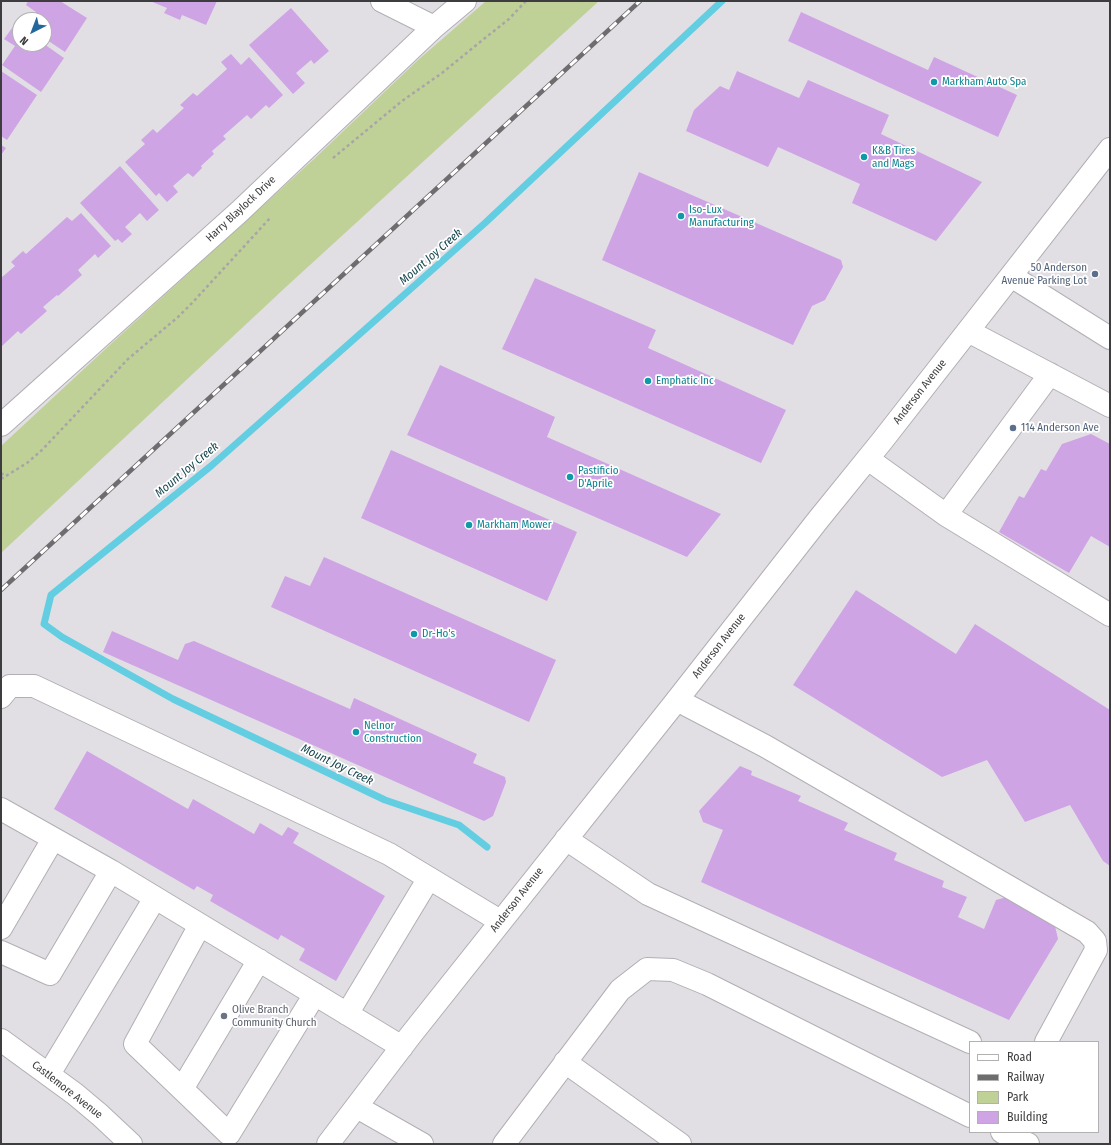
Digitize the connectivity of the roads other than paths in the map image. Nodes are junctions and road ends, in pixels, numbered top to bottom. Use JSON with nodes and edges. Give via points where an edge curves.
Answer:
{"nodes":[{"id":1,"x":382,"y":1,"type":"edge"},
{"id":2,"x":465,"y":1,"type":"edge"},
{"id":3,"x":434,"y":27,"type":"junction"},
{"id":4,"x":1110,"y":149,"type":"edge"},
{"id":5,"x":1011,"y":276,"type":"junction"},
{"id":6,"x":968,"y":331,"type":"junction"},
{"id":7,"x":1110,"y":338,"type":"edge"},
{"id":8,"x":1050,"y":374,"type":"junction"},
{"id":9,"x":1110,"y":406,"type":"edge"},
{"id":10,"x":1,"y":425,"type":"edge"},
{"id":11,"x":868,"y":459,"type":"junction"},
{"id":12,"x":946,"y":515,"type":"junction"},
{"id":13,"x":1110,"y":615,"type":"edge"},
{"id":14,"x":1,"y":697,"type":"edge"},
{"id":15,"x":677,"y":700,"type":"junction"},
{"id":16,"x":1,"y":809,"type":"edge"},
{"id":17,"x":53,"y":839,"type":"junction"},
{"id":18,"x":566,"y":839,"type":"junction"},
{"id":19,"x":111,"y":871,"type":"junction"},
{"id":20,"x":429,"y":878,"type":"junction"},
{"id":21,"x":154,"y":898,"type":"junction"},
{"id":22,"x":500,"y":921,"type":"junction"},
{"id":23,"x":200,"y":925,"type":"junction"},
{"id":24,"x":1,"y":928,"type":"edge"},
{"id":25,"x":1,"y":952,"type":"edge"},
{"id":26,"x":258,"y":960,"type":"junction"},
{"id":27,"x":315,"y":994,"type":"junction"},
{"id":28,"x":347,"y":1014,"type":"junction"},
{"id":29,"x":1,"y":1040,"type":"edge"},
{"id":30,"x":1047,"y":1041,"type":"edge"},
{"id":31,"x":969,"y":1042,"type":"edge"},
{"id":32,"x":402,"y":1047,"type":"junction"},
{"id":33,"x":565,"y":1062,"type":"junction"},
{"id":34,"x":49,"y":1074,"type":"junction"},
{"id":35,"x":182,"y":1089,"type":"junction"},
{"id":36,"x":357,"y":1107,"type":"junction"},
{"id":37,"x":969,"y":1115,"type":"edge"},
{"id":38,"x":1000,"y":1133,"type":"edge"},
{"id":39,"x":1003,"y":1133,"type":"edge"},
{"id":40,"x":131,"y":1144,"type":"edge"},
{"id":41,"x":328,"y":1144,"type":"edge"},
{"id":42,"x":422,"y":1144,"type":"edge"},
{"id":43,"x":504,"y":1144,"type":"edge"},
{"id":44,"x":680,"y":1144,"type":"edge"},
{"id":45,"x":993,"y":1144,"type":"edge"},
{"id":46,"x":1028,"y":1144,"type":"edge"}],
"edges":[{"from":1,"to":3,"type":"street"},
{"from":2,"to":3,"type":"street","name":"Harry Blaylock Drive"},
{"from":3,"to":10,"type":"street","name":"Harry Blaylock Drive","via":[[239,212]]},
{"from":4,"to":5,"type":"street","name":"Anderson Avenue"},
{"from":5,"to":6,"type":"street","name":"Anderson Avenue"},
{"from":5,"to":7,"type":"street"},
{"from":6,"to":8,"type":"street"},
{"from":6,"to":11,"type":"street","name":"Anderson Avenue"},
{"from":8,"to":9,"type":"street"},
{"from":8,"to":12,"type":"street"},
{"from":11,"to":12,"type":"street"},
{"from":11,"to":15,"type":"street","name":"Anderson Avenue"},
{"from":12,"to":13,"type":"street"},
{"from":14,"to":20,"type":"street","via":[[10,686],[34,686],[389,854]]},
{"from":15,"to":18,"type":"street","name":"Anderson Avenue"},
{"from":15,"to":30,"type":"street","via":[[765,746],[1086,932],[1095,940],[1096,950]]},
{"from":16,"to":17,"type":"street"},
{"from":17,"to":19,"type":"street"},
{"from":17,"to":24,"type":"street"},
{"from":18,"to":22,"type":"street","name":"Anderson Avenue"},
{"from":18,"to":31,"type":"street","via":[[648,894]]},
{"from":19,"to":21,"type":"street"},
{"from":19,"to":25,"type":"street","via":[[50,974]]},
{"from":20,"to":22,"type":"street"},
{"from":20,"to":28,"type":"street"},
{"from":21,"to":23,"type":"street"},
{"from":21,"to":34,"type":"street"},
{"from":22,"to":32,"type":"street","name":"Anderson Avenue"},
{"from":23,"to":26,"type":"street"},
{"from":23,"to":35,"type":"street","via":[[135,1044]]},
{"from":26,"to":27,"type":"street"},
{"from":26,"to":35,"type":"street"},
{"from":27,"to":28,"type":"street"},
{"from":27,"to":35,"type":"street","via":[[229,1134]]},
{"from":28,"to":32,"type":"street"},
{"from":29,"to":34,"type":"street","name":"Castlemore Avenue"},
{"from":32,"to":36,"type":"street","name":"Anderson Avenue"},
{"from":33,"to":37,"type":"street","via":[[620,990],[646,968],[673,970],[707,984]]},
{"from":33,"to":43,"type":"street"},
{"from":33,"to":44,"type":"street"},
{"from":34,"to":40,"type":"street","name":"Castlemore Avenue"},
{"from":36,"to":41,"type":"street","name":"Anderson Avenue"},
{"from":36,"to":42,"type":"street"},
{"from":38,"to":45,"type":"street"},
{"from":39,"to":46,"type":"street"}]}
